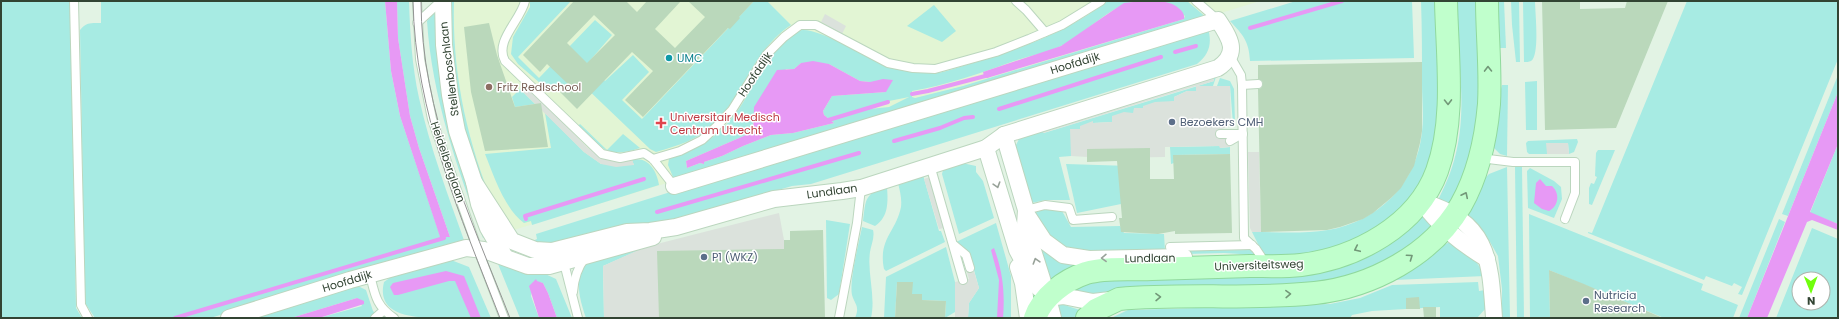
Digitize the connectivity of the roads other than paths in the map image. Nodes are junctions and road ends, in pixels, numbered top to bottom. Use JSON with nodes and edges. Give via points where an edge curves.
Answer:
{"nodes":[{"id":1,"x":74,"y":1,"type":"edge"},
{"id":2,"x":417,"y":1,"type":"edge"},
{"id":3,"x":442,"y":1,"type":"edge"},
{"id":4,"x":525,"y":1,"type":"edge"},
{"id":5,"x":1016,"y":1,"type":"edge"},
{"id":6,"x":1101,"y":1,"type":"edge"},
{"id":7,"x":1196,"y":1,"type":"edge"},
{"id":8,"x":1446,"y":1,"type":"edge"},
{"id":9,"x":1487,"y":1,"type":"edge"},
{"id":10,"x":1218,"y":20,"type":"junction"},
{"id":11,"x":417,"y":23,"type":"junction"},
{"id":12,"x":1045,"y":32,"type":"junction"},
{"id":13,"x":1230,"y":56,"type":"junction"},
{"id":14,"x":1258,"y":84,"type":"dead end"},
{"id":15,"x":1242,"y":85,"type":"junction"},
{"id":16,"x":1220,"y":134,"type":"dead end"},
{"id":17,"x":1243,"y":134,"type":"junction"},
{"id":18,"x":1004,"y":136,"type":"junction"},
{"id":19,"x":1230,"y":141,"type":"dead end"},
{"id":20,"x":986,"y":148,"type":"junction"},
{"id":21,"x":1479,"y":158,"type":"junction"},
{"id":22,"x":653,"y":159,"type":"junction"},
{"id":23,"x":930,"y":165,"type":"junction"},
{"id":24,"x":674,"y":186,"type":"joint"},
{"id":25,"x":862,"y":188,"type":"junction"},
{"id":26,"x":1421,"y":201,"type":"junction"},
{"id":27,"x":1026,"y":213,"type":"junction"},
{"id":28,"x":1112,"y":217,"type":"dead end"},
{"id":29,"x":1565,"y":219,"type":"dead end"},
{"id":30,"x":1449,"y":221,"type":"junction"},
{"id":31,"x":495,"y":226,"type":"junction"},
{"id":32,"x":676,"y":227,"type":"junction"},
{"id":33,"x":496,"y":242,"type":"junction"},
{"id":34,"x":954,"y":244,"type":"junction"},
{"id":35,"x":1252,"y":245,"type":"junction"},
{"id":36,"x":1170,"y":247,"type":"dead end"},
{"id":37,"x":473,"y":248,"type":"junction"},
{"id":38,"x":1017,"y":250,"type":"junction"},
{"id":39,"x":561,"y":256,"type":"junction"},
{"id":40,"x":505,"y":257,"type":"junction"},
{"id":41,"x":586,"y":257,"type":"junction"},
{"id":42,"x":1268,"y":266,"type":"junction"},
{"id":43,"x":970,"y":268,"type":"dead end"},
{"id":44,"x":370,"y":274,"type":"junction"},
{"id":45,"x":963,"y":280,"type":"dead end"},
{"id":46,"x":1119,"y":299,"type":"junction"},
{"id":47,"x":573,"y":301,"type":"junction"},
{"id":48,"x":1050,"y":308,"type":"edge"},
{"id":49,"x":384,"y":311,"type":"junction"},
{"id":50,"x":88,"y":318,"type":"edge"},
{"id":51,"x":229,"y":318,"type":"edge"},
{"id":52,"x":375,"y":318,"type":"edge"},
{"id":53,"x":394,"y":318,"type":"edge"},
{"id":54,"x":504,"y":318,"type":"edge"},
{"id":55,"x":578,"y":318,"type":"edge"},
{"id":56,"x":839,"y":318,"type":"edge"},
{"id":57,"x":1028,"y":318,"type":"edge"},
{"id":58,"x":1035,"y":318,"type":"edge"},
{"id":59,"x":1087,"y":318,"type":"edge"},
{"id":60,"x":1494,"y":318,"type":"edge"}],
"edges":[{"from":1,"to":50,"type":"lane","via":[[81,305]]},
{"from":2,"to":11,"type":"lane","name":"Heidelberglaan"},
{"from":3,"to":11,"type":"lane"},
{"from":3,"to":31,"type":"street","name":"Stellenboschlaan","via":[[450,95],[458,131],[479,204]]},
{"from":4,"to":22,"type":"lane","name":"Hoofddijk","via":[[504,43],[502,56],[505,61],[602,154],[620,158],[644,153]]},
{"from":5,"to":12,"type":"lane"},
{"from":6,"to":12,"type":"lane","name":"Hoofddijk","via":[[1082,14]]},
{"from":7,"to":10,"type":"lane"},
{"from":8,"to":26,"type":"main road","name":"Universiteitsweg","one_way":true,"via":[[1449,114],[1437,172]]},
{"from":21,"to":9,"type":"main road","one_way":true,"via":[[1489,104]]},
{"from":10,"to":13,"type":"street","via":[[1230,42]]},
{"from":10,"to":24,"type":"street","name":"Hoofddijk"},
{"from":11,"to":37,"type":"lane","name":"Heidelberglaan","via":[[420,59],[432,119]]},
{"from":12,"to":22,"type":"lane","name":"Hoofddijk","via":[[996,52],[935,69],[926,69],[888,63],[816,25],[800,25],[767,54],[732,110],[702,140],[680,151]]},
{"from":13,"to":15,"type":"lane","via":[[1241,76]]},
{"from":13,"to":18,"type":"street","name":"Lundlaan","via":[[1219,67],[1208,72]]},
{"from":14,"to":15,"type":"lane"},
{"from":15,"to":17,"type":"lane"},
{"from":16,"to":17,"type":"lane"},
{"from":17,"to":19,"type":"lane"},
{"from":17,"to":35,"type":"lane","via":[[1244,238]]},
{"from":18,"to":20,"type":"street","name":"Lundlaan"},
{"from":18,"to":27,"type":"street","name":"Lundlaan"},
{"from":20,"to":23,"type":"street","name":"Lundlaan"},
{"from":20,"to":38,"type":"street","one_way":true},
{"from":21,"to":29,"type":"lane","via":[[1513,162],[1575,162],[1575,192]]},
{"from":30,"to":21,"type":"main road","one_way":true,"via":[[1472,182]]},
{"from":22,"to":24,"type":"lane"},
{"from":23,"to":25,"type":"street","name":"Lundlaan"},
{"from":23,"to":34,"type":"lane"},
{"from":25,"to":32,"type":"street","name":"Lundlaan","via":[[774,199]]},
{"from":25,"to":56,"type":"lane"},
{"from":26,"to":30,"type":"street","via":[[1432,216]]},
{"from":26,"to":42,"type":"main road","name":"Universiteitsweg","one_way":true,"via":[[1389,231],[1348,254],[1301,265]]},
{"from":27,"to":28,"type":"lane","via":[[1045,205],[1069,208],[1073,220]]},
{"from":42,"to":27,"type":"street","name":"Lundlaan","one_way":true,"via":[[1224,257],[1077,258],[1063,254],[1044,241]]},
{"from":48,"to":27,"type":"street","name":"Lundlaan","one_way":true,"via":[[1025,225]]},
{"from":46,"to":30,"type":"main road","one_way":true,"via":[[1300,294],[1337,290],[1386,273],[1413,256]]},
{"from":30,"to":60,"type":"street","via":[[1468,247],[1487,259],[1492,277]]},
{"from":31,"to":33,"type":"street"},
{"from":31,"to":39,"type":"street","name":"Lundlaan","via":[[512,241]]},
{"from":32,"to":39,"type":"street","name":"Lundlaan"},
{"from":32,"to":41,"type":"street","name":"Lundlaan","via":[[669,232]]},
{"from":33,"to":37,"type":"street","name":"Hoofddijk"},
{"from":33,"to":39,"type":"street","name":"Lundlaan","via":[[539,258]]},
{"from":33,"to":40,"type":"street"},
{"from":34,"to":43,"type":"lane","via":[[966,255]]},
{"from":34,"to":45,"type":"lane"},
{"from":35,"to":36,"type":"lane"},
{"from":35,"to":42,"type":"lane"},
{"from":37,"to":40,"type":"street","name":"Hoofddijk"},
{"from":37,"to":44,"type":"street","name":"Hoofddijk"},
{"from":37,"to":54,"type":"lane","name":"Heidelberglaan"},
{"from":38,"to":48,"type":"street","via":[[1030,279]]},
{"from":38,"to":57,"type":"street","via":[[1017,264],[1023,283]]},
{"from":39,"to":40,"type":"street","name":"Lundlaan","via":[[549,266],[528,266]]},
{"from":39,"to":41,"type":"street","name":"Lundlaan"},
{"from":39,"to":47,"type":"lane"},
{"from":41,"to":47,"type":"lane","via":[[579,266],[574,282]]},
{"from":42,"to":48,"type":"main road","name":"Universiteitsweg","via":[[1087,273],[1065,283]]},
{"from":44,"to":49,"type":"lane","via":[[374,294]]},
{"from":44,"to":51,"type":"street","name":"Hoofddijk"},
{"from":46,"to":48,"type":"street","via":[[1093,302],[1063,296]]},
{"from":46,"to":59,"type":"main road","via":[[1096,310]]},
{"from":47,"to":55,"type":"lane"},
{"from":48,"to":58,"type":"main road","name":"Universiteitsweg"},
{"from":49,"to":52,"type":"lane"},
{"from":49,"to":53,"type":"lane"}]}
